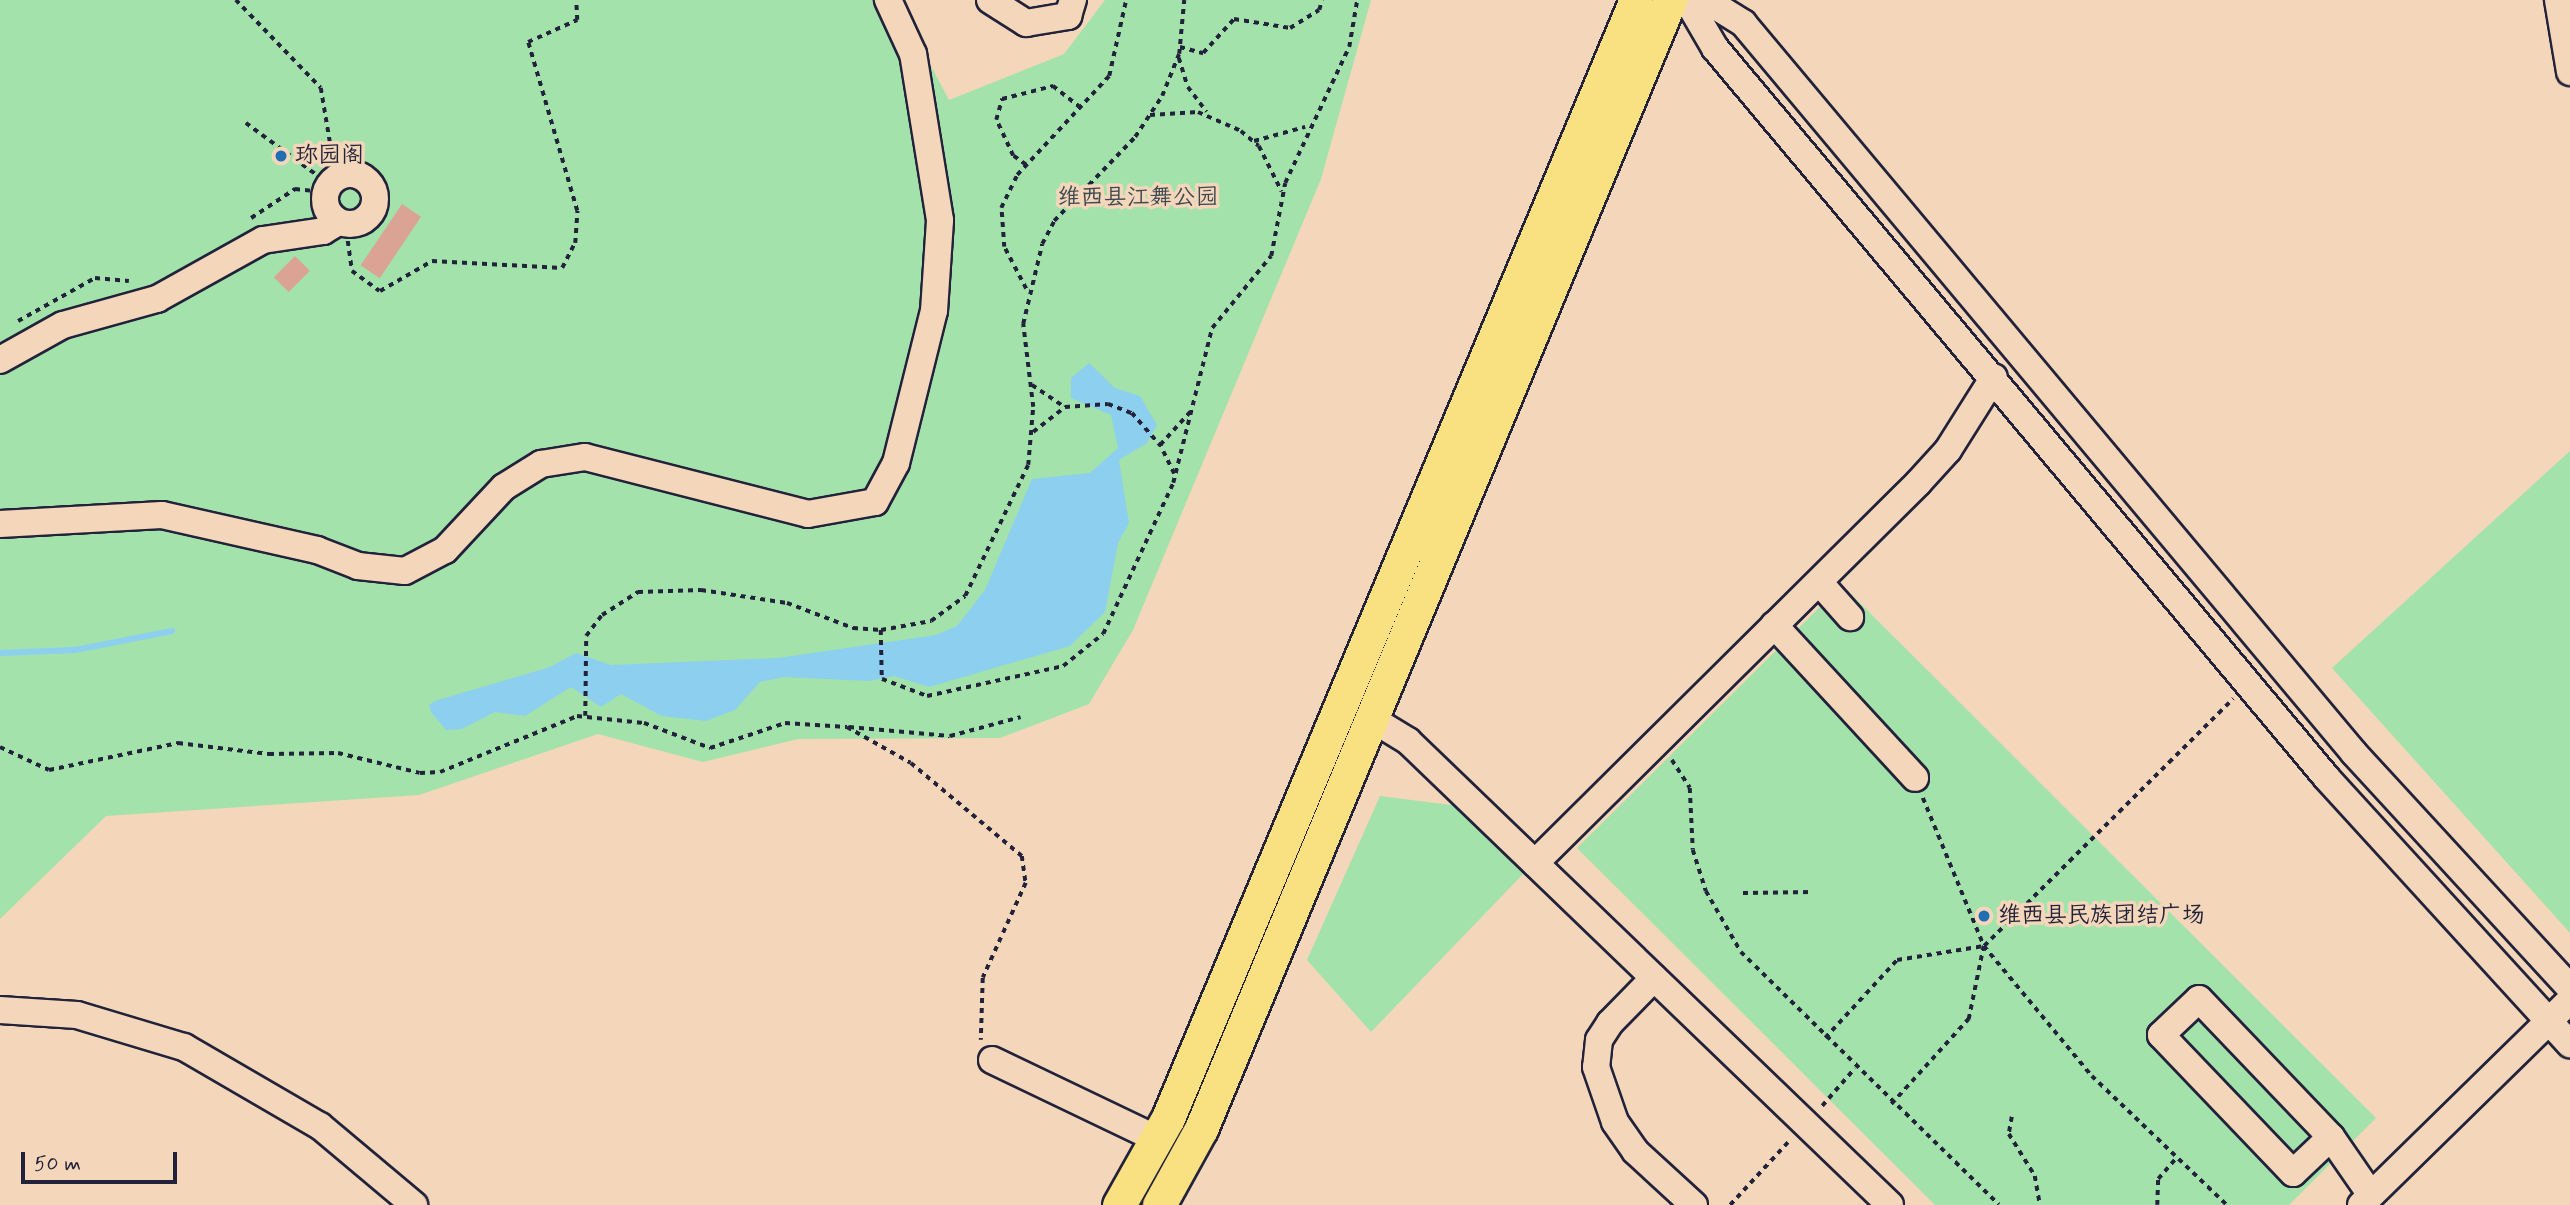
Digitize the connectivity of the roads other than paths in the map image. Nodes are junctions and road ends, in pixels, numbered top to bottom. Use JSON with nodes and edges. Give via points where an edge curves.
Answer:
{"nodes":[{"id":1,"x":888,"y":0,"type":"edge"},
{"id":2,"x":990,"y":0,"type":"edge"},
{"id":3,"x":1073,"y":0,"type":"edge"},
{"id":4,"x":1636,"y":0,"type":"edge"},
{"id":5,"x":1670,"y":0,"type":"edge"},
{"id":6,"x":1687,"y":0,"type":"edge"},
{"id":7,"x":1706,"y":0,"type":"edge"},
{"id":8,"x":2558,"y":0,"type":"edge"},
{"id":9,"x":2570,"y":72,"type":"edge"},
{"id":10,"x":342,"y":223,"type":"junction"},
{"id":11,"x":0,"y":359,"type":"edge"},
{"id":12,"x":1994,"y":377,"type":"junction"},
{"id":13,"x":0,"y":524,"type":"edge"},
{"id":14,"x":1819,"y":582,"type":"junction"},
{"id":15,"x":1850,"y":617,"type":"dead end"},
{"id":16,"x":1774,"y":625,"type":"junction"},
{"id":17,"x":1372,"y":719,"type":"junction"},
{"id":18,"x":1915,"y":778,"type":"road end"},
{"id":19,"x":1535,"y":863,"type":"junction"},
{"id":20,"x":1654,"y":978,"type":"junction"},
{"id":21,"x":2570,"y":988,"type":"edge"},
{"id":22,"x":2570,"y":1000,"type":"edge"},
{"id":23,"x":0,"y":1010,"type":"edge"},
{"id":24,"x":2549,"y":1020,"type":"junction"},
{"id":25,"x":2570,"y":1044,"type":"edge"},
{"id":26,"x":992,"y":1060,"type":"road end"},
{"id":27,"x":2331,"y":1137,"type":"junction"},
{"id":28,"x":1157,"y":1139,"type":"junction"},
{"id":29,"x":2366,"y":1200,"type":"edge"},
{"id":30,"x":414,"y":1205,"type":"edge"},
{"id":31,"x":1119,"y":1205,"type":"edge"},
{"id":32,"x":1159,"y":1205,"type":"edge"},
{"id":33,"x":1694,"y":1205,"type":"edge"},
{"id":34,"x":1890,"y":1205,"type":"edge"}],
"edges":[{"from":1,"to":13,"type":"street","via":[[914,54],[940,220],[934,311],[896,463],[875,502],[808,514],[585,457],[541,464],[503,487],[445,550],[405,571],[358,566],[317,550],[162,515]]},
{"from":2,"to":3,"type":"street","via":[[1026,23],[1068,16]]},
{"from":4,"to":28,"type":"main road"},
{"from":5,"to":17,"type":"main road"},
{"from":6,"to":12,"type":"street","via":[[1715,48]]},
{"from":7,"to":21,"type":"street","via":[[1743,23],[2354,753]]},
{"from":8,"to":9,"type":"street"},
{"from":10,"to":10,"type":"street","via":[[326,209],[330,185],[361,177],[375,198],[363,220]]},
{"from":10,"to":11,"type":"street","via":[[323,231],[263,240],[157,299],[63,325]]},
{"from":12,"to":14,"type":"street","via":[[1948,450]]},
{"from":12,"to":24,"type":"street","via":[[2326,776]]},
{"from":14,"to":15,"type":"street"},
{"from":14,"to":16,"type":"street"},
{"from":16,"to":18,"type":"street"},
{"from":16,"to":19,"type":"street"},
{"from":17,"to":19,"type":"street","via":[[1408,741]]},
{"from":17,"to":32,"type":"main road","via":[[1201,1129]]},
{"from":19,"to":20,"type":"street"},
{"from":20,"to":33,"type":"street","via":[[1605,1031],[1596,1067],[1615,1122],[1635,1151]]},
{"from":20,"to":34,"type":"street"},
{"from":22,"to":24,"type":"street"},
{"from":23,"to":30,"type":"street","via":[[77,1015],[184,1048],[261,1086],[320,1126]]},
{"from":24,"to":25,"type":"street"},
{"from":24,"to":29,"type":"street"},
{"from":26,"to":28,"type":"street"},
{"from":27,"to":27,"type":"street","via":[[2293,1173],[2161,1035],[2199,999]]},
{"from":27,"to":29,"type":"street"},
{"from":28,"to":31,"type":"main road"}]}
